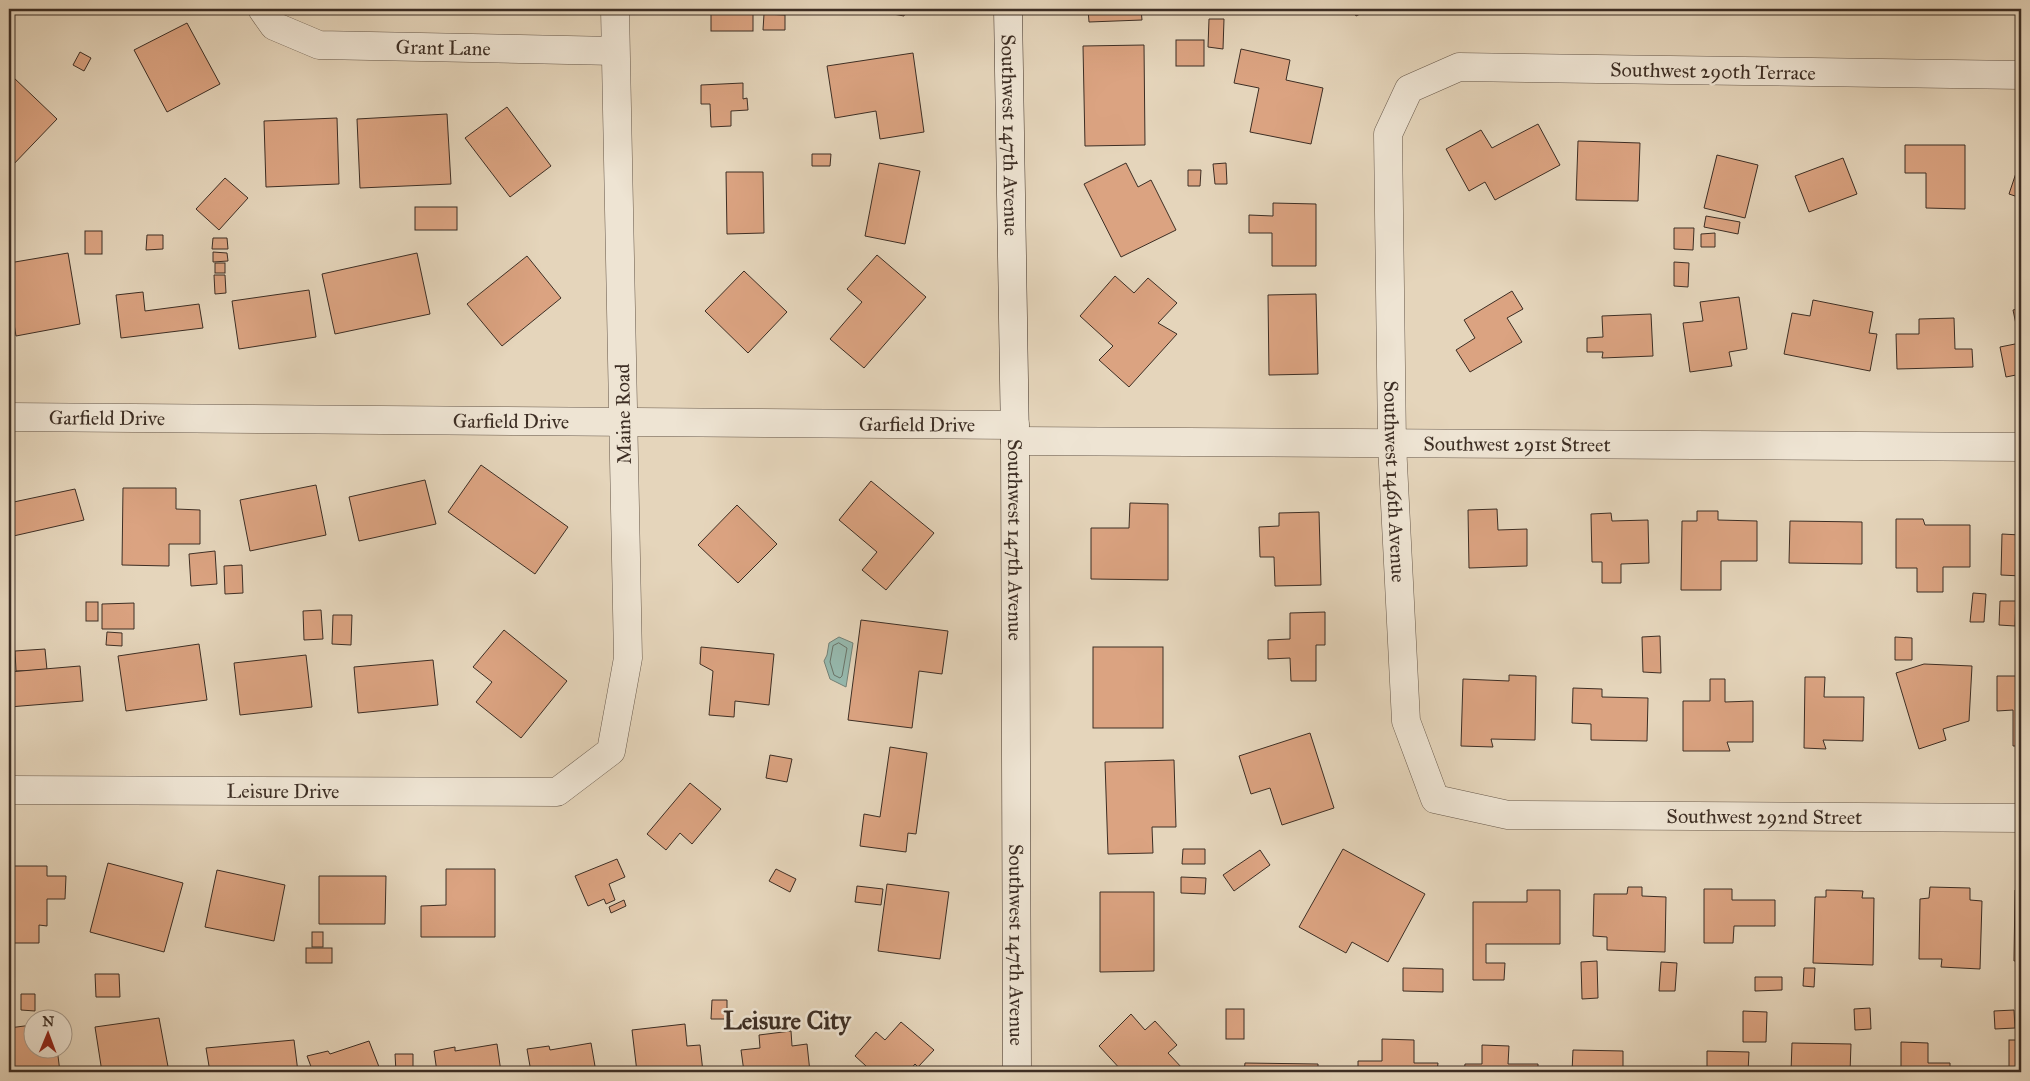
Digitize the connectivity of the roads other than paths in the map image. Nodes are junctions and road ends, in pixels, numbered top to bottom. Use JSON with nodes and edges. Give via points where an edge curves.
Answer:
{"nodes":[{"id":1,"x":616,"y":9,"type":"edge"},
{"id":2,"x":1008,"y":9,"type":"edge"},
{"id":3,"x":268,"y":17,"type":"edge"},
{"id":4,"x":615,"y":51,"type":"junction"},
{"id":5,"x":2021,"y":75,"type":"edge"},
{"id":6,"x":1409,"y":89,"type":"joint"},
{"id":7,"x":9,"y":416,"type":"edge"},
{"id":8,"x":623,"y":422,"type":"junction"},
{"id":9,"x":1015,"y":433,"type":"junction"},
{"id":10,"x":1392,"y":444,"type":"junction"},
{"id":11,"x":2021,"y":447,"type":"edge"},
{"id":12,"x":9,"y":790,"type":"edge"},
{"id":13,"x":557,"y":792,"type":"joint"},
{"id":14,"x":1508,"y":815,"type":"joint"},
{"id":15,"x":2021,"y":818,"type":"edge"},
{"id":16,"x":1017,"y":1072,"type":"edge"}],
"edges":[{"from":1,"to":4,"type":"street","name":"Maine Road"},
{"from":2,"to":9,"type":"street","name":"Southwest 147th Avenue"},
{"from":3,"to":4,"type":"street","name":"Grant Lane","via":[[319,45]]},
{"from":4,"to":8,"type":"street","name":"Maine Road"},
{"from":5,"to":6,"type":"street","name":"Southwest 290th Terrace","via":[[1459,67]]},
{"from":6,"to":10,"type":"street","name":"Southwest 146th Avenue","via":[[1388,134]]},
{"from":7,"to":8,"type":"street","name":"Garfield Drive"},
{"from":8,"to":9,"type":"street","name":"Garfield Drive"},
{"from":8,"to":13,"type":"street","name":"Maine Road","via":[[628,658],[610,751]]},
{"from":9,"to":10,"type":"street","name":"Southwest 291st Street"},
{"from":9,"to":16,"type":"street","name":"Southwest 147th Avenue"},
{"from":10,"to":11,"type":"street","name":"Southwest 291st Street"},
{"from":10,"to":14,"type":"street","name":"Southwest 146th Avenue","via":[[1406,721],[1435,799]]},
{"from":12,"to":13,"type":"street","name":"Leisure Drive"},
{"from":14,"to":15,"type":"street","name":"Southwest 292nd Street"}]}
